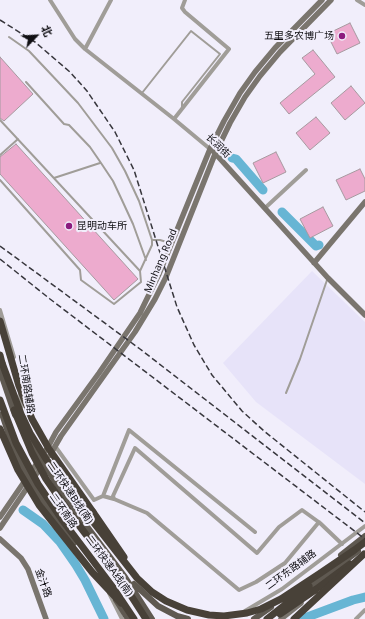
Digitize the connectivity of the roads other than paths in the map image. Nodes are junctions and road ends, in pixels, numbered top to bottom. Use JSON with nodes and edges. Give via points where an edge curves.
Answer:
{"nodes":[{"id":1,"x":50,"y":0,"type":"edge"},
{"id":2,"x":111,"y":0,"type":"edge"},
{"id":3,"x":185,"y":0,"type":"edge"},
{"id":4,"x":322,"y":0,"type":"edge"},
{"id":5,"x":331,"y":0,"type":"edge"},
{"id":6,"x":357,"y":0,"type":"edge"},
{"id":7,"x":365,"y":5,"type":"edge"},
{"id":8,"x":10,"y":37,"type":"dead end"},
{"id":9,"x":85,"y":49,"type":"junction"},
{"id":10,"x":26,"y":82,"type":"dead end"},
{"id":11,"x":142,"y":93,"type":"junction"},
{"id":12,"x":182,"y":108,"type":"junction"},
{"id":13,"x":174,"y":119,"type":"junction"},
{"id":14,"x":0,"y":120,"type":"edge"},
{"id":15,"x":18,"y":139,"type":"junction"},
{"id":16,"x":213,"y":152,"type":"junction"},
{"id":17,"x":0,"y":155,"type":"edge"},
{"id":18,"x":101,"y":163,"type":"junction"},
{"id":19,"x":306,"y":170,"type":"dead end"},
{"id":20,"x":54,"y":178,"type":"junction"},
{"id":21,"x":0,"y":180,"type":"edge"},
{"id":22,"x":365,"y":202,"type":"edge"},
{"id":23,"x":265,"y":208,"type":"junction"},
{"id":24,"x":152,"y":240,"type":"junction"},
{"id":25,"x":172,"y":244,"type":"junction"},
{"id":26,"x":146,"y":260,"type":"junction"},
{"id":27,"x":314,"y":263,"type":"junction"},
{"id":28,"x":140,"y":271,"type":"junction"},
{"id":29,"x":328,"y":278,"type":"junction"},
{"id":30,"x":0,"y":310,"type":"edge"},
{"id":31,"x":365,"y":315,"type":"edge"},
{"id":32,"x":0,"y":321,"type":"edge"},
{"id":33,"x":0,"y":355,"type":"edge"},
{"id":34,"x":0,"y":366,"type":"edge"},
{"id":35,"x":0,"y":371,"type":"edge"},
{"id":36,"x":286,"y":394,"type":"dead end"},
{"id":37,"x":0,"y":400,"type":"edge"},
{"id":38,"x":0,"y":405,"type":"edge"},
{"id":39,"x":0,"y":426,"type":"edge"},
{"id":40,"x":0,"y":429,"type":"edge"},
{"id":41,"x":56,"y":446,"type":"junction"},
{"id":42,"x":42,"y":461,"type":"junction"},
{"id":43,"x":29,"y":479,"type":"junction"},
{"id":44,"x":103,"y":496,"type":"junction"},
{"id":45,"x":114,"y":499,"type":"junction"},
{"id":46,"x":0,"y":517,"type":"edge"},
{"id":47,"x":319,"y":522,"type":"junction"},
{"id":48,"x":365,"y":526,"type":"edge"},
{"id":49,"x":0,"y":528,"type":"edge"},
{"id":50,"x":255,"y":532,"type":"dead end"},
{"id":51,"x":365,"y":536,"type":"edge"},
{"id":52,"x":0,"y":539,"type":"edge"},
{"id":53,"x":365,"y":542,"type":"edge"},
{"id":54,"x":342,"y":544,"type":"junction"},
{"id":55,"x":365,"y":546,"type":"edge"},
{"id":56,"x":353,"y":551,"type":"junction"},
{"id":57,"x":365,"y":554,"type":"edge"},
{"id":58,"x":109,"y":556,"type":"junction"},
{"id":59,"x":85,"y":558,"type":"junction"},
{"id":60,"x":312,"y":576,"type":"junction"},
{"id":61,"x":318,"y":581,"type":"junction"},
{"id":62,"x":152,"y":592,"type":"junction"},
{"id":63,"x":365,"y":610,"type":"edge"},
{"id":64,"x":46,"y":619,"type":"edge"},
{"id":65,"x":122,"y":619,"type":"edge"},
{"id":66,"x":129,"y":619,"type":"edge"},
{"id":67,"x":134,"y":619,"type":"edge"},
{"id":68,"x":146,"y":619,"type":"edge"},
{"id":69,"x":152,"y":619,"type":"edge"},
{"id":70,"x":188,"y":619,"type":"edge"},
{"id":71,"x":223,"y":619,"type":"edge"},
{"id":72,"x":230,"y":619,"type":"edge"},
{"id":73,"x":254,"y":619,"type":"edge"},
{"id":74,"x":267,"y":619,"type":"edge"},
{"id":75,"x":272,"y":619,"type":"edge"},
{"id":76,"x":281,"y":619,"type":"edge"},
{"id":77,"x":294,"y":619,"type":"edge"},
{"id":78,"x":356,"y":619,"type":"edge"}],
"edges":[{"from":1,"to":9,"type":"street","name":"长润街"},
{"from":2,"to":9,"type":"street"},
{"from":3,"to":12,"type":"street","via":[[182,8],[185,12],[229,48]]},
{"from":4,"to":16,"type":"main road","name":"Minhang Road","via":[[255,72],[224,120]]},
{"from":5,"to":16,"type":"main road","name":"Minhang Road","via":[[260,76]]},
{"from":6,"to":7,"type":"street"},
{"from":8,"to":24,"type":"lane","via":[[29,51],[78,103],[112,148],[133,189]]},
{"from":9,"to":11,"type":"street","name":"长润街"},
{"from":10,"to":18,"type":"lane","via":[[64,124],[69,125],[90,147]]},
{"from":11,"to":12,"type":"lane","via":[[191,31],[220,54],[182,102]]},
{"from":11,"to":13,"type":"street","name":"长润街"},
{"from":12,"to":13,"type":"street"},
{"from":13,"to":16,"type":"street","name":"长润街"},
{"from":14,"to":15,"type":"lane"},
{"from":15,"to":17,"type":"lane"},
{"from":15,"to":20,"type":"lane"},
{"from":16,"to":23,"type":"main road","name":"长润街"},
{"from":16,"to":25,"type":"main road","name":"Minhang Road"},
{"from":16,"to":41,"type":"main road","name":"Minhang Road","via":[[166,277],[155,299]]},
{"from":18,"to":20,"type":"lane"},
{"from":18,"to":26,"type":"lane","via":[[121,198]]},
{"from":19,"to":23,"type":"street"},
{"from":20,"to":28,"type":"lane"},
{"from":21,"to":28,"type":"lane","via":[[80,270],[81,280],[114,304],[141,282]]},
{"from":22,"to":27,"type":"main road"},
{"from":23,"to":27,"type":"main road","name":"长润街"},
{"from":24,"to":25,"type":"lane"},
{"from":24,"to":26,"type":"lane"},
{"from":25,"to":42,"type":"main road","name":"Minhang Road","via":[[130,329],[56,432]]},
{"from":26,"to":28,"type":"lane"},
{"from":27,"to":29,"type":"main road","name":"长润街"},
{"from":29,"to":31,"type":"main road","name":"长润街"},
{"from":29,"to":36,"type":"lane"},
{"from":30,"to":42,"type":"street","name":"二环南路辅路","via":[[15,362],[24,426]]},
{"from":32,"to":62,"type":"highway","bridge":true,"via":[[24,398],[41,436],[131,567]]},
{"from":33,"to":62,"type":"highway","bridge":true,"via":[[18,409],[40,450],[130,569]]},
{"from":34,"to":68,"type":"highway","name":"二环快速B线(南)","bridge":true,"via":[[20,426],[39,466]]},
{"from":35,"to":42,"type":"main road","name":"二环南路","via":[[15,415]]},
{"from":37,"to":67,"type":"highway","name":"二环快速A线(南)","bridge":true,"via":[[16,443],[38,484]]},
{"from":38,"to":43,"type":"main road","name":"二环南路","via":[[12,444]]},
{"from":39,"to":43,"type":"street"},
{"from":40,"to":68,"type":"highway","bridge":true,"via":[[23,479],[52,522],[114,598]]},
{"from":41,"to":42,"type":"main road","name":"Minhang Road"},
{"from":41,"to":44,"type":"street","via":[[94,500]]},
{"from":42,"to":43,"type":"main road","name":"Minhang Road"},
{"from":42,"to":58,"type":"main road","name":"二环南路"},
{"from":43,"to":46,"type":"main road","name":"Minhang Road"},
{"from":43,"to":49,"type":"main road","name":"Minhang Road"},
{"from":43,"to":59,"type":"main road","name":"二环南路"},
{"from":44,"to":45,"type":"street"},
{"from":44,"to":50,"type":"street","via":[[129,430]]},
{"from":45,"to":47,"type":"street","via":[[147,513],[239,590],[285,563]]},
{"from":45,"to":47,"type":"street","via":[[113,496],[134,448],[257,553],[279,527],[302,510]]},
{"from":47,"to":54,"type":"street"},
{"from":48,"to":54,"type":"street","name":"二环东路辅路"},
{"from":51,"to":60,"type":"main road"},
{"from":52,"to":64,"type":"main road","name":"金汁路","via":[[21,558],[28,569]]},
{"from":53,"to":56,"type":"highway"},
{"from":54,"to":71,"type":"street","name":"二环东路辅路","via":[[271,597]]},
{"from":55,"to":61,"type":"main road"},
{"from":56,"to":62,"type":"highway","bridge":true,"via":[[281,599],[246,613],[224,616],[202,614],[173,605]]},
{"from":56,"to":74,"type":"highway","bridge":true},
{"from":57,"to":75,"type":"highway","bridge":true},
{"from":57,"to":76,"type":"main road"},
{"from":57,"to":77,"type":"highway","bridge":true},
{"from":58,"to":69,"type":"main road"},
{"from":58,"to":70,"type":"main road","via":[[147,597],[168,612]]},
{"from":59,"to":65,"type":"street","via":[[103,583]]},
{"from":59,"to":66,"type":"main road","name":"二环南路"},
{"from":60,"to":72,"type":"main road","via":[[264,607]]},
{"from":60,"to":73,"type":"main road"},
{"from":61,"to":74,"type":"main road"},
{"from":61,"to":75,"type":"main road"},
{"from":63,"to":78,"type":"street"}]}
